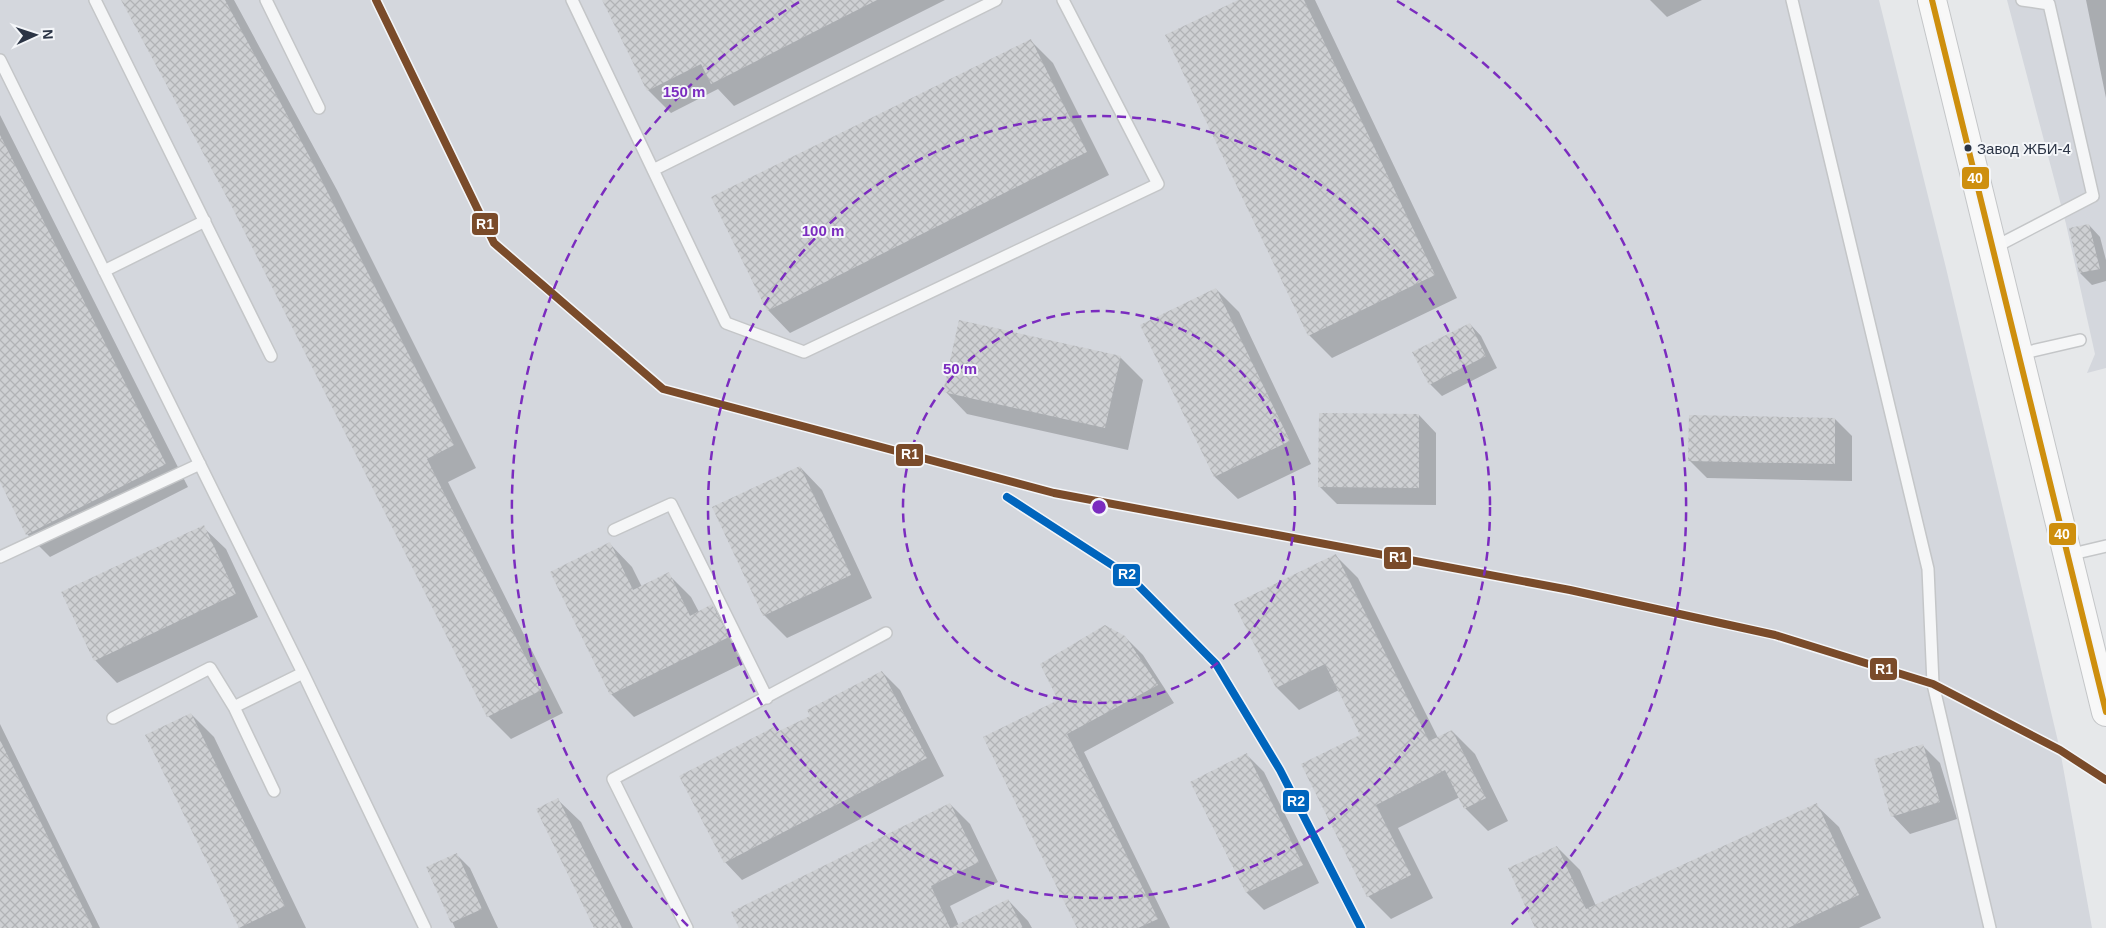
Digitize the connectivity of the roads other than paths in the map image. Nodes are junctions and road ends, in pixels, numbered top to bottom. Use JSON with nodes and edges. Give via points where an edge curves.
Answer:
{"nodes":[{"id":1,"x":95,"y":0,"type":"edge"},
{"id":2,"x":266,"y":0,"type":"edge"},
{"id":3,"x":572,"y":0,"type":"edge"},
{"id":4,"x":996,"y":0,"type":"edge"},
{"id":5,"x":1063,"y":0,"type":"edge"},
{"id":6,"x":1792,"y":0,"type":"edge"},
{"id":7,"x":1932,"y":0,"type":"edge"},
{"id":8,"x":2022,"y":0,"type":"edge"},
{"id":9,"x":0,"y":60,"type":"edge"},
{"id":10,"x":319,"y":108,"type":"dead end"},
{"id":11,"x":653,"y":170,"type":"junction"},
{"id":12,"x":205,"y":221,"type":"junction"},
{"id":13,"x":1993,"y":248,"type":"junction"},
{"id":14,"x":104,"y":270,"type":"junction"},
{"id":15,"x":2080,"y":340,"type":"dead end"},
{"id":16,"x":2019,"y":354,"type":"junction"},
{"id":17,"x":271,"y":356,"type":"dead end"},
{"id":18,"x":200,"y":464,"type":"junction"},
{"id":19,"x":614,"y":530,"type":"dead end"},
{"id":20,"x":2106,"y":546,"type":"edge"},
{"id":21,"x":2068,"y":555,"type":"junction"},
{"id":22,"x":0,"y":557,"type":"edge"},
{"id":23,"x":886,"y":633,"type":"dead end"},
{"id":24,"x":303,"y":673,"type":"junction"},
{"id":25,"x":767,"y":698,"type":"junction"},
{"id":26,"x":234,"y":706,"type":"junction"},
{"id":27,"x":2106,"y":712,"type":"edge"},
{"id":28,"x":113,"y":718,"type":"dead end"},
{"id":29,"x":274,"y":791,"type":"dead end"},
{"id":30,"x":425,"y":928,"type":"edge"},
{"id":31,"x":686,"y":928,"type":"edge"},
{"id":32,"x":1990,"y":928,"type":"edge"}],
"edges":[{"from":1,"to":12,"type":"lane"},
{"from":2,"to":10,"type":"lane"},
{"from":3,"to":11,"type":"lane"},
{"from":4,"to":11,"type":"lane"},
{"from":5,"to":11,"type":"lane","via":[[1158,184],[804,352],[726,323]]},
{"from":6,"to":32,"type":"lane","via":[[1928,569],[1933,684]]},
{"from":7,"to":13,"type":"main road"},
{"from":8,"to":13,"type":"lane","via":[[2049,4],[2093,196]]},
{"from":9,"to":14,"type":"lane"},
{"from":12,"to":14,"type":"lane"},
{"from":12,"to":17,"type":"lane"},
{"from":13,"to":16,"type":"main road"},
{"from":14,"to":18,"type":"lane"},
{"from":15,"to":16,"type":"lane"},
{"from":16,"to":21,"type":"main road"},
{"from":18,"to":22,"type":"lane"},
{"from":18,"to":24,"type":"lane"},
{"from":19,"to":25,"type":"lane","via":[[671,504]]},
{"from":20,"to":21,"type":"lane"},
{"from":21,"to":27,"type":"main road","via":[[2093,637]]},
{"from":23,"to":25,"type":"lane"},
{"from":24,"to":26,"type":"lane"},
{"from":24,"to":30,"type":"lane"},
{"from":25,"to":31,"type":"lane","via":[[613,779]]},
{"from":26,"to":28,"type":"lane","via":[[210,668]]},
{"from":26,"to":29,"type":"lane"}]}
